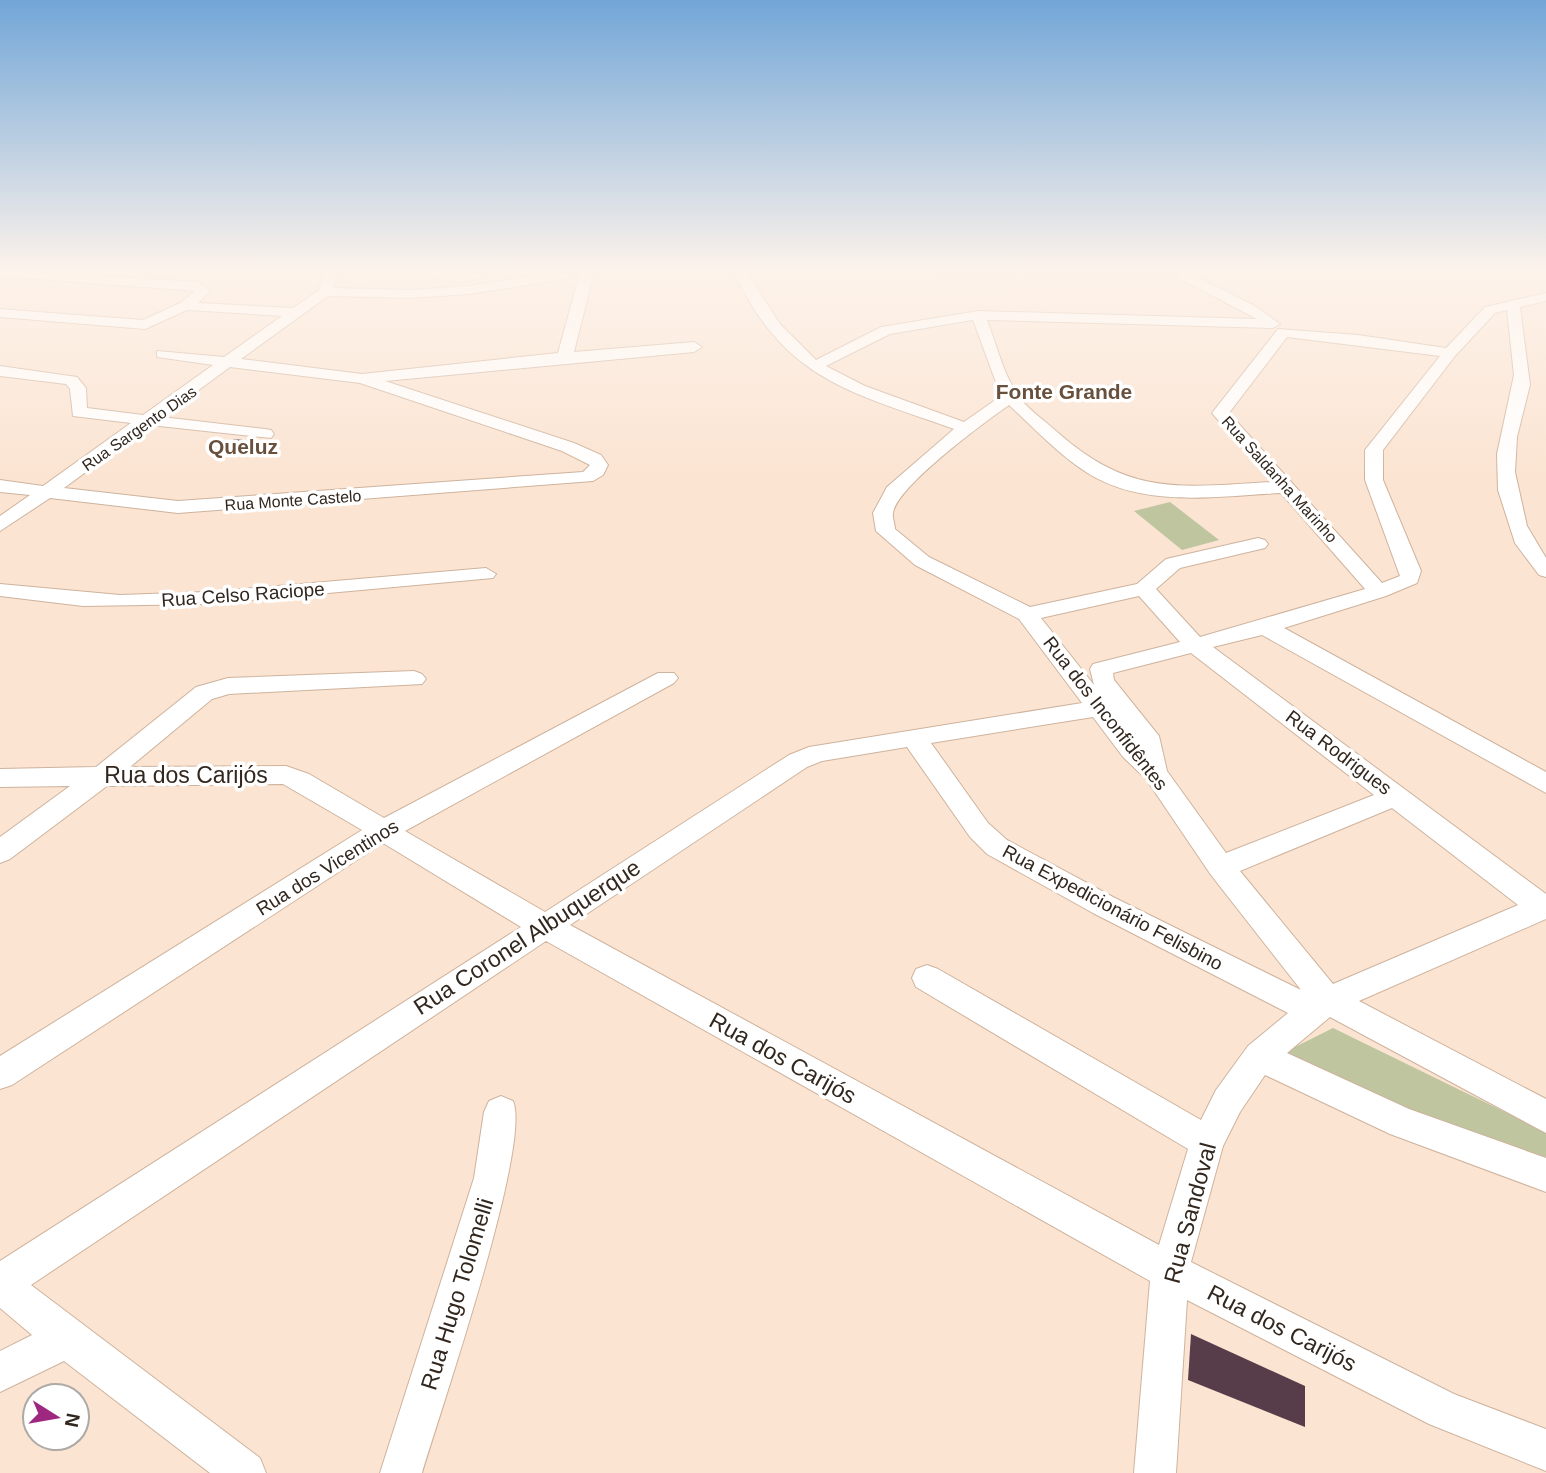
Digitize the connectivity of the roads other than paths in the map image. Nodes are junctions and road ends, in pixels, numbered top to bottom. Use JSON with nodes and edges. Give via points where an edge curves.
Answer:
{"nodes":[{"id":1,"x":263,"y":339,"type":"edge"},
{"id":2,"x":571,"y":339,"type":"edge"},
{"id":3,"x":785,"y":339,"type":"edge"},
{"id":4,"x":869,"y":339,"type":"edge"},
{"id":5,"x":987,"y":339,"type":"edge"},
{"id":6,"x":1271,"y":339,"type":"edge"},
{"id":7,"x":1357,"y":339,"type":"edge"},
{"id":8,"x":1463,"y":339,"type":"edge"},
{"id":9,"x":1517,"y":339,"type":"edge"},
{"id":10,"x":694,"y":347,"type":"dead end"},
{"id":11,"x":1450,"y":353,"type":"junction"},
{"id":12,"x":162,"y":354,"type":"dead end"},
{"id":13,"x":565,"y":357,"type":"junction"},
{"id":14,"x":230,"y":363,"type":"junction"},
{"id":15,"x":815,"y":366,"type":"junction"},
{"id":16,"x":0,"y":371,"type":"edge"},
{"id":17,"x":362,"y":379,"type":"junction"},
{"id":18,"x":1010,"y":397,"type":"junction"},
{"id":19,"x":149,"y":420,"type":"junction"},
{"id":20,"x":967,"y":428,"type":"junction"},
{"id":21,"x":265,"y":434,"type":"dead end"},
{"id":22,"x":0,"y":486,"type":"edge"},
{"id":23,"x":1288,"y":487,"type":"junction"},
{"id":24,"x":47,"y":492,"type":"junction"},
{"id":25,"x":0,"y":525,"type":"edge"},
{"id":26,"x":1258,"y":544,"type":"dead end"},
{"id":27,"x":1546,"y":571,"type":"edge"},
{"id":28,"x":486,"y":574,"type":"dead end"},
{"id":29,"x":1144,"y":589,"type":"junction"},
{"id":30,"x":0,"y":590,"type":"edge"},
{"id":31,"x":1380,"y":592,"type":"junction"},
{"id":32,"x":1027,"y":614,"type":"junction"},
{"id":33,"x":1265,"y":627,"type":"junction"},
{"id":34,"x":1195,"y":645,"type":"junction"},
{"id":35,"x":666,"y":678,"type":"dead end"},
{"id":36,"x":414,"y":679,"type":"dead end"},
{"id":37,"x":1100,"y":708,"type":"junction"},
{"id":38,"x":914,"y":737,"type":"junction"},
{"id":39,"x":1155,"y":773,"type":"junction"},
{"id":40,"x":105,"y":775,"type":"junction"},
{"id":41,"x":0,"y":778,"type":"edge"},
{"id":42,"x":1546,"y":783,"type":"edge"},
{"id":43,"x":1397,"y":796,"type":"junction"},
{"id":44,"x":382,"y":831,"type":"junction"},
{"id":45,"x":0,"y":852,"type":"edge"},
{"id":46,"x":1221,"y":867,"type":"junction"},
{"id":47,"x":1544,"y":907,"type":"edge"},
{"id":48,"x":543,"y":925,"type":"junction"},
{"id":49,"x":928,"y":978,"type":"dead end"},
{"id":50,"x":1321,"y":1005,"type":"junction"},
{"id":51,"x":1259,"y":1056,"type":"junction"},
{"id":52,"x":0,"y":1074,"type":"edge"},
{"id":53,"x":501,"y":1112,"type":"dead end"},
{"id":54,"x":1546,"y":1117,"type":"edge"},
{"id":55,"x":1207,"y":1142,"type":"junction"},
{"id":56,"x":1546,"y":1175,"type":"edge"},
{"id":57,"x":1170,"y":1271,"type":"junction"},
{"id":58,"x":0,"y":1284,"type":"edge"},
{"id":59,"x":67,"y":1339,"type":"junction"},
{"id":60,"x":0,"y":1372,"type":"edge"},
{"id":61,"x":1546,"y":1450,"type":"edge"},
{"id":62,"x":245,"y":1473,"type":"edge"},
{"id":63,"x":401,"y":1473,"type":"edge"},
{"id":64,"x":1155,"y":1473,"type":"edge"}],
"edges":[{"from":1,"to":14,"type":"street","name":"Rua Sargento Dias"},
{"from":2,"to":13,"type":"street"},
{"from":3,"to":15,"type":"street"},
{"from":4,"to":15,"type":"street"},
{"from":5,"to":18,"type":"street"},
{"from":6,"to":23,"type":"street","name":"Rua Saldanha Marinho","via":[[1220,413]]},
{"from":7,"to":11,"type":"street"},
{"from":8,"to":11,"type":"street"},
{"from":9,"to":27,"type":"street","via":[[1522,386],[1507,440],[1508,496],[1517,528]]},
{"from":10,"to":13,"type":"street"},
{"from":11,"to":31,"type":"street","via":[[1374,450],[1374,480],[1412,571],[1404,583]]},
{"from":12,"to":14,"type":"street"},
{"from":13,"to":17,"type":"street"},
{"from":14,"to":17,"type":"street"},
{"from":14,"to":19,"type":"street","name":"Rua Sargento Dias"},
{"from":15,"to":20,"type":"street"},
{"from":16,"to":19,"type":"street","via":[[71,380],[78,388],[79,412]]},
{"from":17,"to":24,"type":"street","name":"Rua Monte Castelo","via":[[568,447],[595,459],[597,471],[587,477],[214,506],[152,505]]},
{"from":18,"to":20,"type":"street","name":"Rua dos Inconfidêntes"},
{"from":18,"to":23,"type":"street","via":[[1104,475],[1138,488]]},
{"from":19,"to":21,"type":"street"},
{"from":19,"to":24,"type":"street","name":"Rua Sargento Dias"},
{"from":20,"to":32,"type":"street","name":"Rua dos Inconfidêntes","via":[[894,491],[883,523],[893,540],[922,561]]},
{"from":22,"to":24,"type":"street","name":"Rua Monte Castelo"},
{"from":23,"to":31,"type":"street","name":"Rua Saldanha Marinho"},
{"from":24,"to":25,"type":"street","name":"Rua Sargento Dias"},
{"from":26,"to":29,"type":"street","via":[[1173,564]]},
{"from":28,"to":30,"type":"street","name":"Rua Celso Raciope","via":[[132,601]]},
{"from":29,"to":32,"type":"street"},
{"from":29,"to":34,"type":"street","name":"Rua Rodrigues"},
{"from":31,"to":33,"type":"street"},
{"from":32,"to":37,"type":"street","name":"Rua dos Inconfidêntes"},
{"from":33,"to":34,"type":"street"},
{"from":33,"to":42,"type":"street"},
{"from":34,"to":39,"type":"street","via":[[1101,669],[1102,681],[1150,742]]},
{"from":34,"to":43,"type":"street","name":"Rua Rodrigues"},
{"from":35,"to":44,"type":"street","name":"Rua dos Vicentinos"},
{"from":36,"to":40,"type":"street","via":[[228,686],[204,693]]},
{"from":37,"to":38,"type":"street","name":"Rua Coronel Albuquerque"},
{"from":37,"to":39,"type":"street","name":"Rua dos Inconfidêntes"},
{"from":38,"to":48,"type":"street","name":"Rua Coronel Albuquerque","via":[[818,753],[798,761]]},
{"from":38,"to":50,"type":"street","name":"Rua Expedicionário Felisbino","via":[[979,830],[997,847],[1103,905]]},
{"from":39,"to":46,"type":"street","name":"Rua dos Inconfidêntes"},
{"from":40,"to":41,"type":"street","name":"Rua dos Carijós"},
{"from":40,"to":44,"type":"street","name":"Rua dos Carijós","via":[[286,775]]},
{"from":40,"to":45,"type":"street"},
{"from":43,"to":46,"type":"street"},
{"from":43,"to":47,"type":"street","name":"Rua Rodrigues"},
{"from":44,"to":48,"type":"street","name":"Rua dos Carijós"},
{"from":44,"to":52,"type":"street","name":"Rua dos Vicentinos"},
{"from":46,"to":50,"type":"street","name":"Rua dos Inconfidêntes"},
{"from":47,"to":50,"type":"street","name":"Rua Sandoval"},
{"from":48,"to":57,"type":"street","name":"Rua dos Carijós"},
{"from":48,"to":58,"type":"street","name":"Rua Coronel Albuquerque"},
{"from":49,"to":55,"type":"street"},
{"from":50,"to":51,"type":"street","name":"Rua Sandoval"},
{"from":50,"to":54,"type":"street","name":"Rua Expedicionário Felisbino"},
{"from":51,"to":55,"type":"street","name":"Rua Sandoval"},
{"from":51,"to":56,"type":"street","via":[[1402,1123]]},
{"from":53,"to":63,"type":"street","name":"Rua Hugo Tolomelli","via":[[492,1178]]},
{"from":55,"to":57,"type":"street","name":"Rua Sandoval"},
{"from":57,"to":61,"type":"street","name":"Rua dos Carijós","via":[[1443,1410]]},
{"from":57,"to":64,"type":"street","name":"Rua Sandoval"},
{"from":58,"to":59,"type":"street"},
{"from":59,"to":60,"type":"street"},
{"from":59,"to":62,"type":"street"}]}
